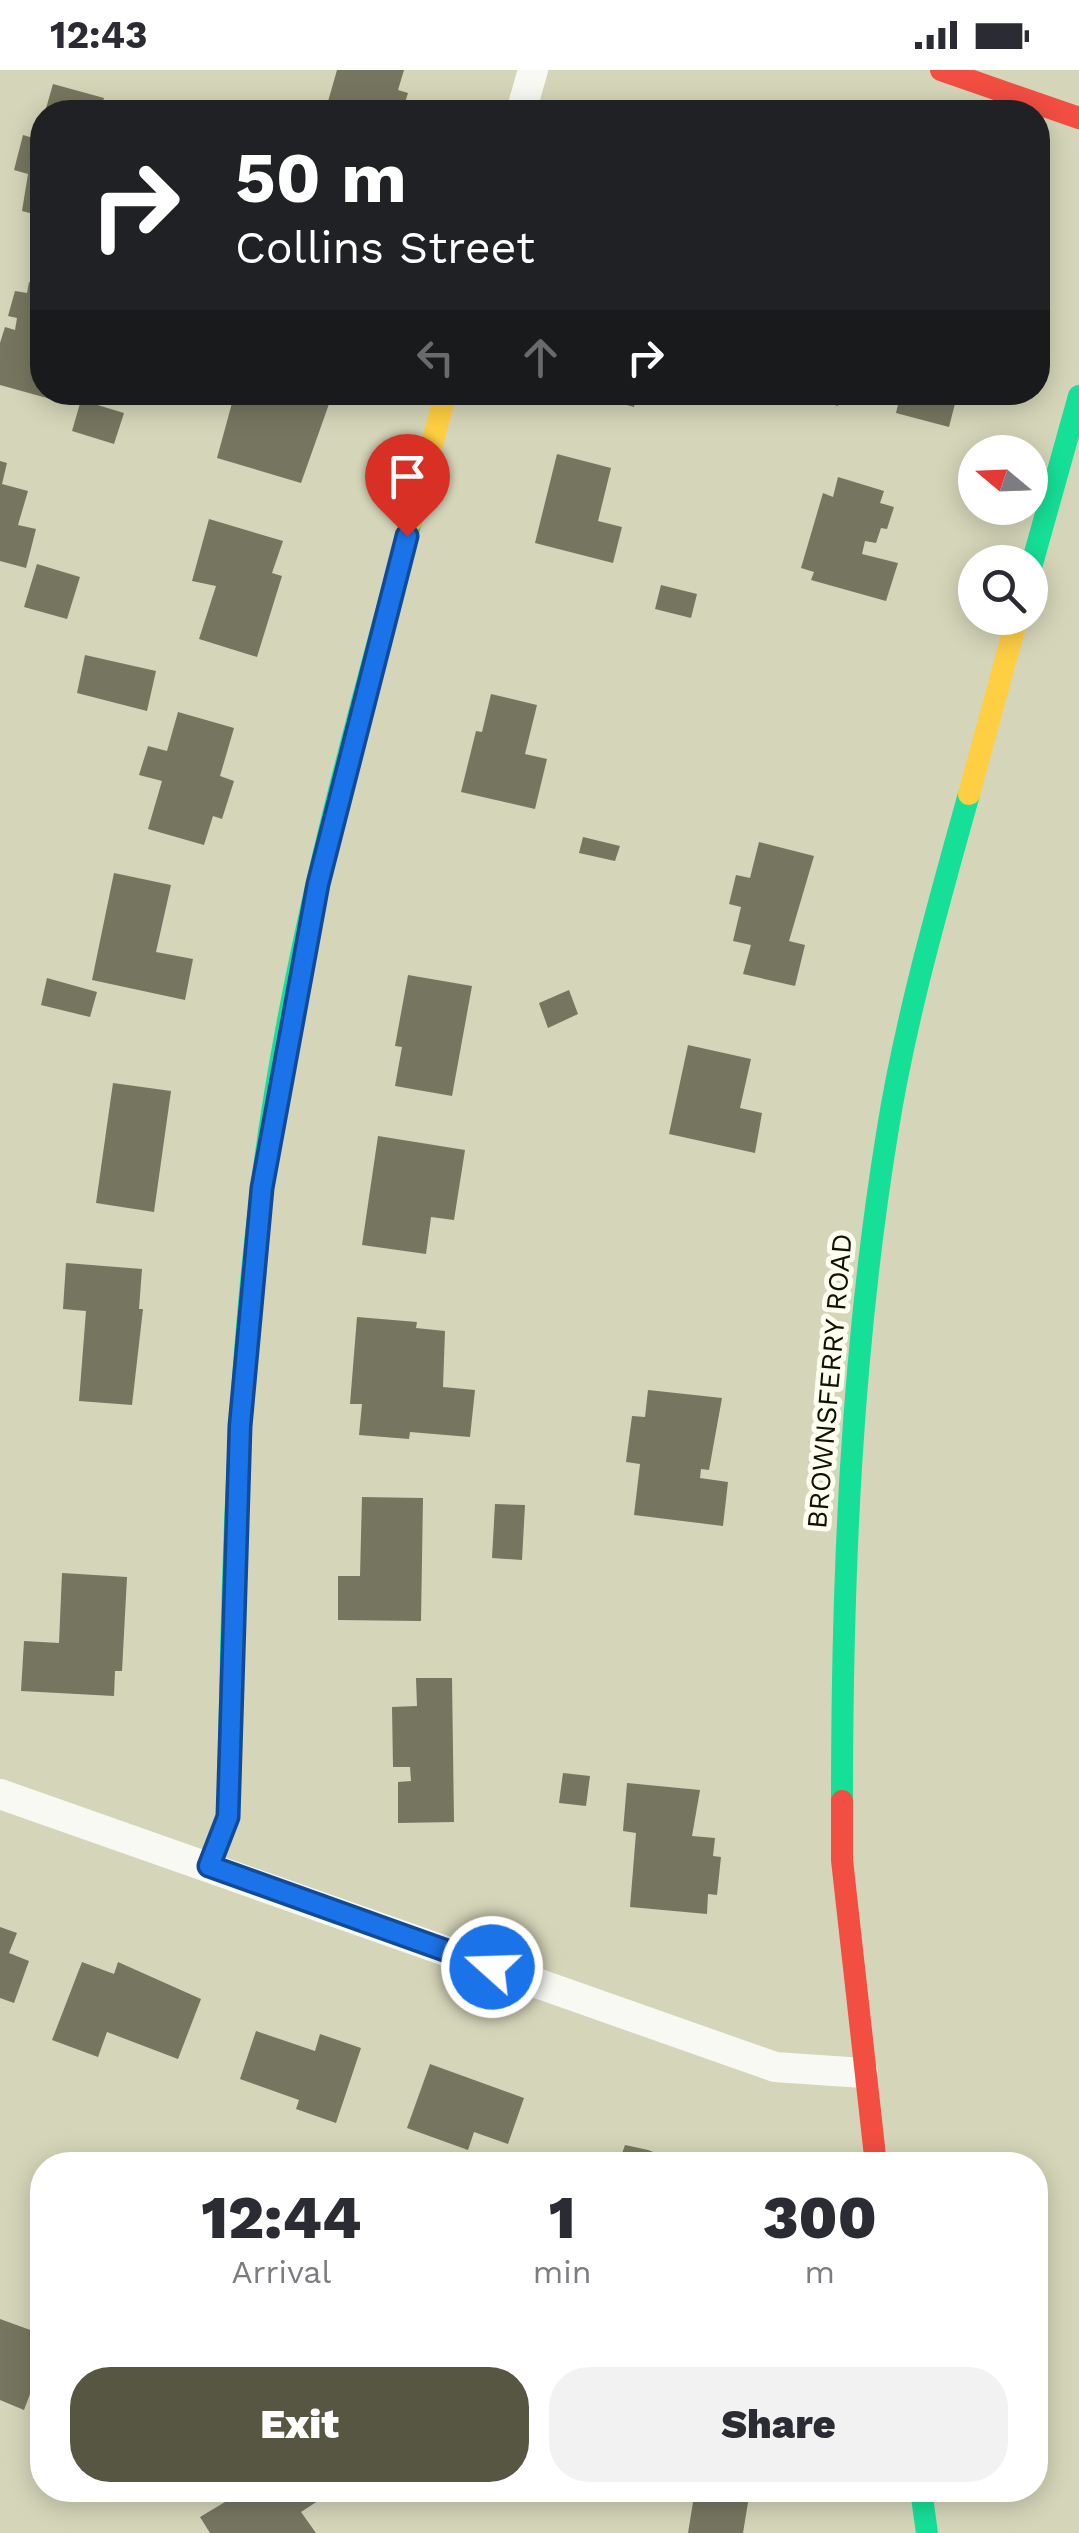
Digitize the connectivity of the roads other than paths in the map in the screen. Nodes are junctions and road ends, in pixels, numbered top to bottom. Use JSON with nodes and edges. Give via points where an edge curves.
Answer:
{"nodes":[{"id":1,"x":533,"y":70,"type":"edge"},
{"id":2,"x":941,"y":70,"type":"edge"},
{"id":3,"x":525,"y":100,"type":"edge"},
{"id":4,"x":1027,"y":100,"type":"edge"},
{"id":5,"x":1050,"y":108,"type":"edge"},
{"id":6,"x":1079,"y":118,"type":"edge"},
{"id":7,"x":1079,"y":396,"type":"edge"},
{"id":8,"x":443,"y":405,"type":"edge"},
{"id":9,"x":1037,"y":545,"type":"edge"},
{"id":10,"x":1012,"y":635,"type":"edge"},
{"id":11,"x":0,"y":1794,"type":"edge"},
{"id":12,"x":209,"y":1866,"type":"junction"},
{"id":13,"x":864,"y":2073,"type":"junction"},
{"id":14,"x":874,"y":2152,"type":"edge"},
{"id":15,"x":923,"y":2502,"type":"edge"},
{"id":16,"x":927,"y":2533,"type":"edge"}],
"edges":[{"from":1,"to":3,"type":"street"},
{"from":2,"to":4,"type":"street"},
{"from":5,"to":6,"type":"street"},
{"from":7,"to":9,"type":"street"},
{"from":8,"to":12,"type":"street","via":[[318,884],[262,1188],[240,1426],[228,1817]]},
{"from":10,"to":13,"type":"street","name":"BROWNSFERRY ROAD","via":[[903,1058],[861,1318],[842,1583],[842,1820]]},
{"from":11,"to":12,"type":"street"},
{"from":12,"to":13,"type":"street","via":[[775,2067]]},
{"from":13,"to":14,"type":"street","name":"BROWNSFERRY ROAD"},
{"from":15,"to":16,"type":"street"}]}
